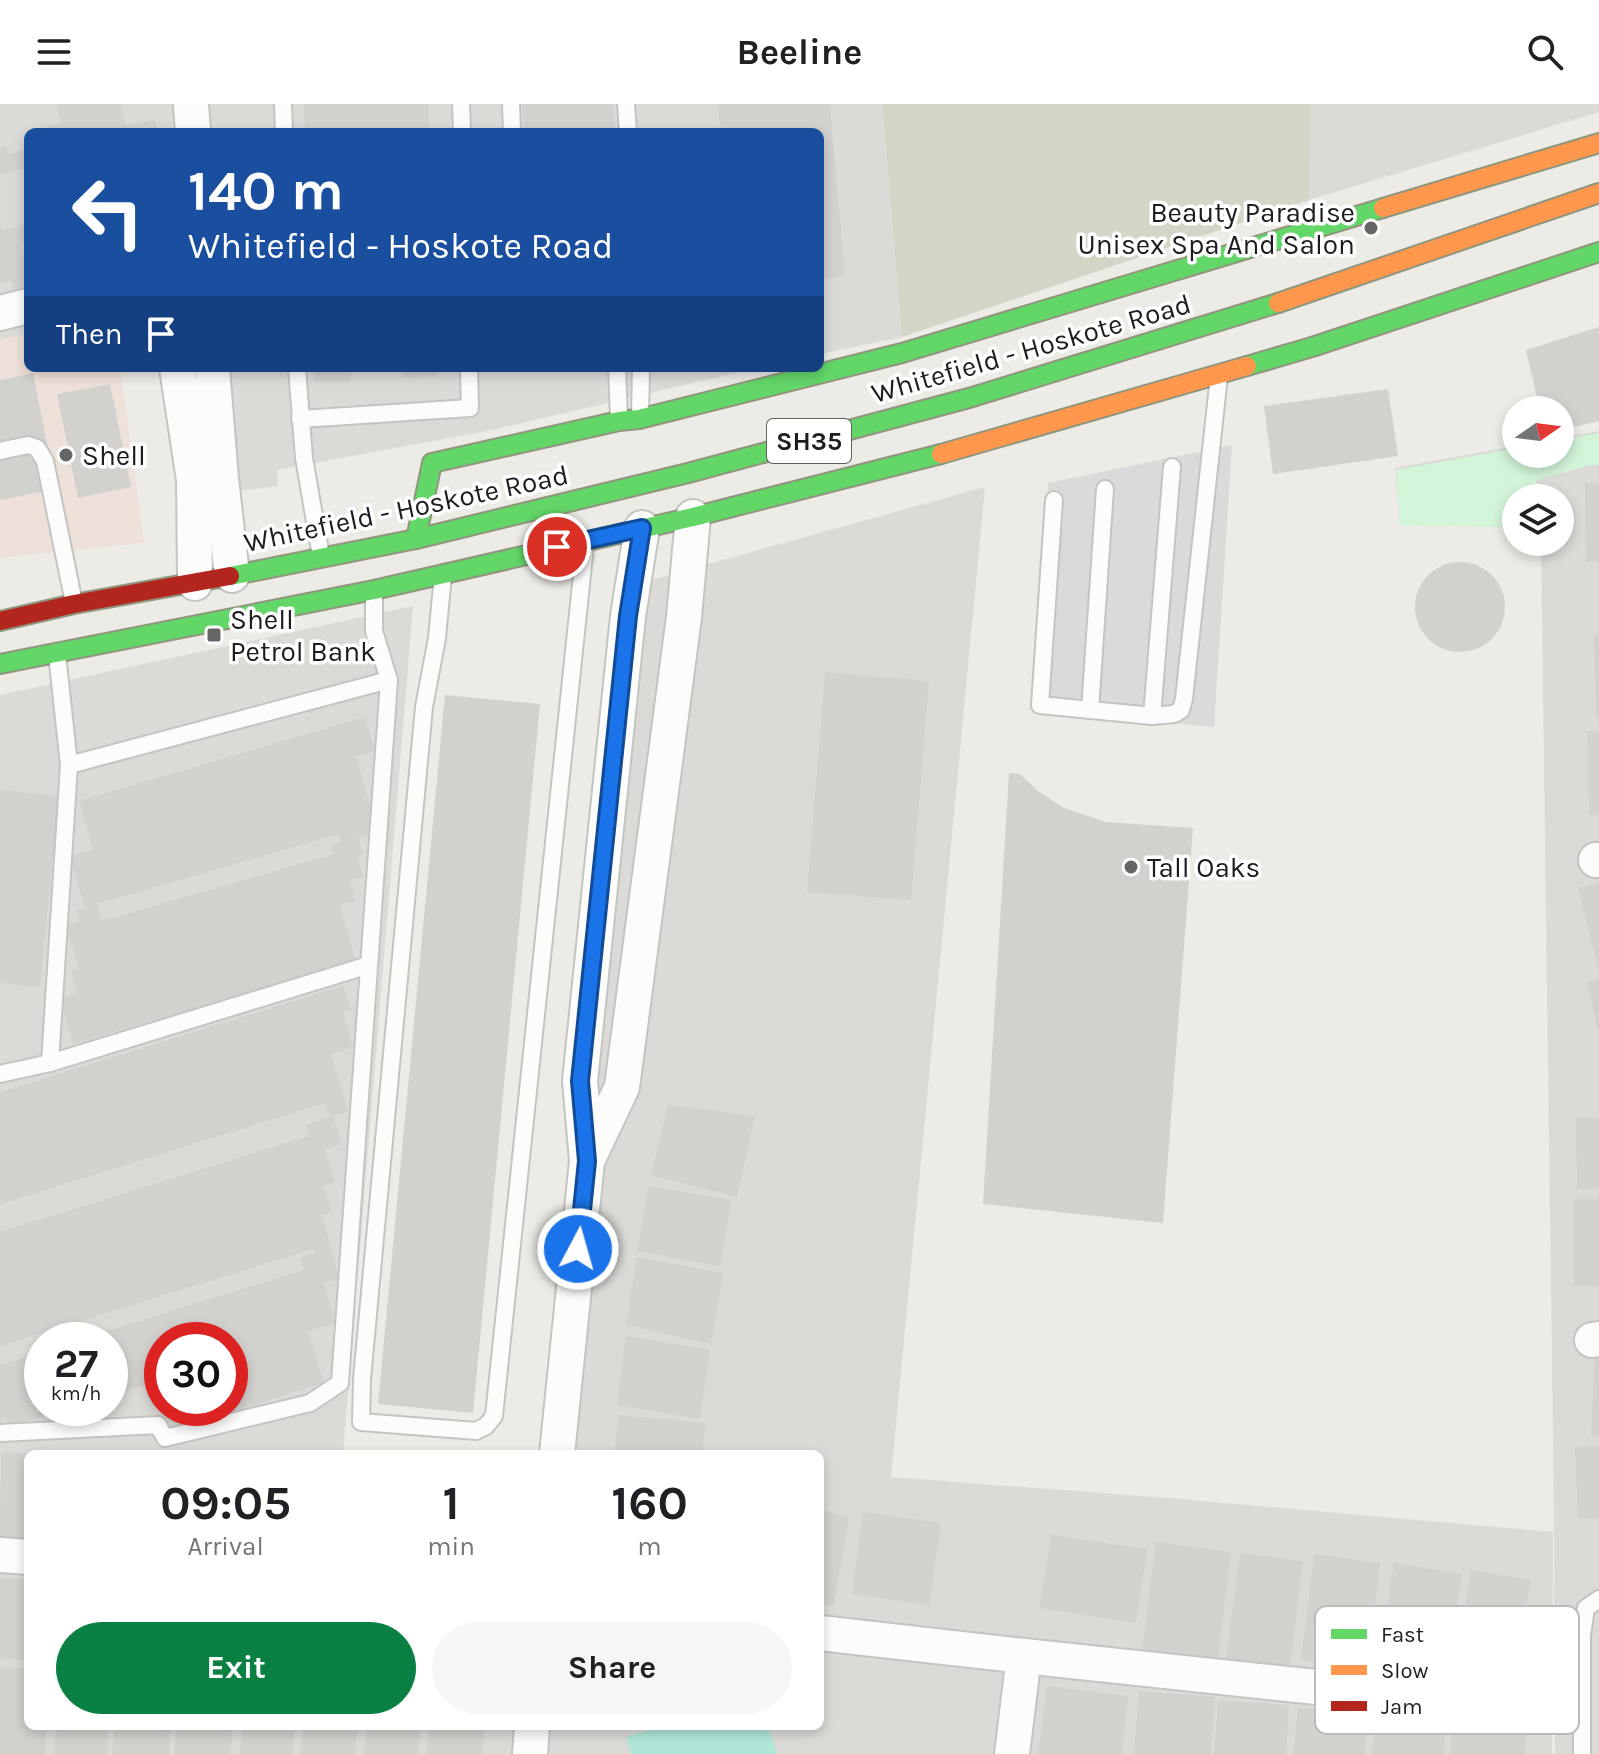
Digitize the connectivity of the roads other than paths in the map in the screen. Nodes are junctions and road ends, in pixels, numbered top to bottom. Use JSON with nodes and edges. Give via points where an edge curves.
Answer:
{"nodes":[{"id":1,"x":191,"y":104,"type":"edge"},
{"id":2,"x":283,"y":104,"type":"edge"},
{"id":3,"x":461,"y":104,"type":"edge"},
{"id":4,"x":511,"y":104,"type":"edge"},
{"id":5,"x":626,"y":104,"type":"edge"},
{"id":6,"x":193,"y":128,"type":"edge"},
{"id":7,"x":284,"y":128,"type":"edge"},
{"id":8,"x":462,"y":128,"type":"edge"},
{"id":9,"x":512,"y":128,"type":"edge"},
{"id":10,"x":628,"y":128,"type":"edge"},
{"id":11,"x":1599,"y":143,"type":"edge"},
{"id":12,"x":1599,"y":193,"type":"edge"},
{"id":13,"x":1599,"y":252,"type":"edge"},
{"id":14,"x":24,"y":307,"type":"edge"},
{"id":15,"x":0,"y":313,"type":"edge"},
{"id":16,"x":178,"y":372,"type":"edge"},
{"id":17,"x":212,"y":372,"type":"edge"},
{"id":18,"x":297,"y":372,"type":"edge"},
{"id":19,"x":469,"y":372,"type":"edge"},
{"id":20,"x":617,"y":372,"type":"edge"},
{"id":21,"x":641,"y":372,"type":"edge"},
{"id":22,"x":1130,"y":374,"type":"junction"},
{"id":23,"x":1219,"y":374,"type":"junction"},
{"id":24,"x":300,"y":419,"type":"junction"},
{"id":25,"x":639,"y":419,"type":"junction"},
{"id":26,"x":619,"y":421,"type":"junction"},
{"id":27,"x":0,"y":451,"type":"edge"},
{"id":28,"x":1172,"y":467,"type":"dead end"},
{"id":29,"x":1105,"y":489,"type":"dead end"},
{"id":30,"x":1054,"y":500,"type":"dead end"},
{"id":31,"x":693,"y":517,"type":"junction"},
{"id":32,"x":642,"y":528,"type":"junction"},
{"id":33,"x":416,"y":539,"type":"junction"},
{"id":34,"x":585,"y":540,"type":"junction"},
{"id":35,"x":321,"y":558,"type":"junction"},
{"id":36,"x":444,"y":573,"type":"junction"},
{"id":37,"x":232,"y":575,"type":"junction"},
{"id":38,"x":195,"y":583,"type":"junction"},
{"id":39,"x":374,"y":590,"type":"junction"},
{"id":40,"x":74,"y":604,"type":"junction"},
{"id":41,"x":0,"y":621,"type":"edge"},
{"id":42,"x":57,"y":653,"type":"junction"},
{"id":43,"x":0,"y":664,"type":"edge"},
{"id":44,"x":389,"y":680,"type":"junction"},
{"id":45,"x":1090,"y":710,"type":"junction"},
{"id":46,"x":1152,"y":716,"type":"junction"},
{"id":47,"x":69,"y":765,"type":"junction"},
{"id":48,"x":369,"y":965,"type":"junction"},
{"id":49,"x":50,"y":1063,"type":"junction"},
{"id":50,"x":0,"y":1074,"type":"edge"},
{"id":51,"x":587,"y":1161,"type":"junction"},
{"id":52,"x":0,"y":1433,"type":"edge"},
{"id":53,"x":557,"y":1450,"type":"edge"},
{"id":54,"x":0,"y":1555,"type":"edge"},
{"id":55,"x":24,"y":1557,"type":"edge"},
{"id":56,"x":1599,"y":1599,"type":"edge"},
{"id":57,"x":824,"y":1633,"type":"edge"},
{"id":58,"x":1024,"y":1656,"type":"junction"},
{"id":59,"x":1315,"y":1687,"type":"edge"},
{"id":60,"x":532,"y":1730,"type":"edge"},
{"id":61,"x":530,"y":1754,"type":"edge"},
{"id":62,"x":1012,"y":1754,"type":"edge"},
{"id":63,"x":1582,"y":1754,"type":"edge"}],
"edges":[{"from":1,"to":6,"type":"street"},
{"from":2,"to":7,"type":"lane"},
{"from":3,"to":8,"type":"lane"},
{"from":4,"to":9,"type":"lane"},
{"from":5,"to":10,"type":"lane"},
{"from":11,"to":25,"type":"main road","via":[[902,353]]},
{"from":12,"to":22,"type":"main road","name":"Whitefield - Hoskote Road","number":"SH35","via":[[1298,297]]},
{"from":13,"to":23,"type":"main road","name":"Whitefield - Hoskote Road","number":"SH35"},
{"from":14,"to":15,"type":"street"},
{"from":16,"to":38,"type":"street","via":[[194,480]]},
{"from":17,"to":37,"type":"street"},
{"from":18,"to":24,"type":"lane"},
{"from":19,"to":24,"type":"lane","via":[[470,408]]},
{"from":20,"to":26,"type":"lane"},
{"from":21,"to":25,"type":"lane"},
{"from":22,"to":23,"type":"main road","name":"Whitefield - Hoskote Road","number":"SH35"},
{"from":22,"to":31,"type":"main road","name":"Whitefield - Hoskote Road","number":"SH35","via":[[975,445]]},
{"from":22,"to":33,"type":"main road","name":"Whitefield - Hoskote Road","number":"SH35","via":[[969,398]]},
{"from":23,"to":46,"type":"lane","via":[[1184,699],[1174,714]]},
{"from":24,"to":35,"type":"lane"},
{"from":25,"to":26,"type":"main road"},
{"from":26,"to":33,"type":"main road","via":[[432,463]]},
{"from":27,"to":40,"type":"lane","via":[[28,445],[45,461]]},
{"from":28,"to":46,"type":"lane"},
{"from":29,"to":45,"type":"lane"},
{"from":30,"to":45,"type":"lane","via":[[1040,705]]},
{"from":31,"to":32,"type":"main road","name":"Whitefield - Hoskote Road","number":"SH35"},
{"from":31,"to":51,"type":"street","via":[[622,1087]]},
{"from":32,"to":34,"type":"main road","name":"Whitefield - Hoskote Road","number":"SH35"},
{"from":32,"to":51,"type":"street","via":[[628,616],[580,1081]]},
{"from":33,"to":35,"type":"main road","name":"Whitefield - Hoskote Road","number":"SH35"},
{"from":34,"to":36,"type":"main road","name":"Whitefield - Hoskote Road","number":"SH35"},
{"from":34,"to":36,"type":"lane","via":[[494,1416],[476,1431],[361,1422],[424,707]]},
{"from":35,"to":37,"type":"main road","name":"Whitefield - Hoskote Road","number":"SH35"},
{"from":36,"to":39,"type":"main road","name":"Whitefield - Hoskote Road","number":"SH35"},
{"from":37,"to":38,"type":"main road","name":"Whitefield - Hoskote Road","number":"SH35"},
{"from":38,"to":40,"type":"main road","name":"Whitefield - Hoskote Road","number":"SH35"},
{"from":39,"to":42,"type":"main road","name":"Whitefield - Hoskote Road","number":"SH35"},
{"from":39,"to":44,"type":"lane","via":[[374,631]]},
{"from":40,"to":41,"type":"main road","name":"Whitefield - Hoskote Road","number":"SH35"},
{"from":42,"to":43,"type":"main road","name":"Whitefield - Hoskote Road","number":"SH35"},
{"from":42,"to":47,"type":"lane"},
{"from":44,"to":47,"type":"lane"},
{"from":44,"to":48,"type":"lane"},
{"from":45,"to":46,"type":"lane"},
{"from":47,"to":49,"type":"lane"},
{"from":48,"to":49,"type":"lane"},
{"from":48,"to":52,"type":"lane","via":[[340,1383],[310,1403],[165,1438],[158,1425]]},
{"from":49,"to":50,"type":"lane"},
{"from":51,"to":53,"type":"street"},
{"from":54,"to":55,"type":"street"},
{"from":56,"to":63,"type":"lane","via":[[1586,1608],[1582,1635]]},
{"from":57,"to":58,"type":"street"},
{"from":58,"to":59,"type":"street"},
{"from":58,"to":62,"type":"street"},
{"from":60,"to":61,"type":"street"}]}
